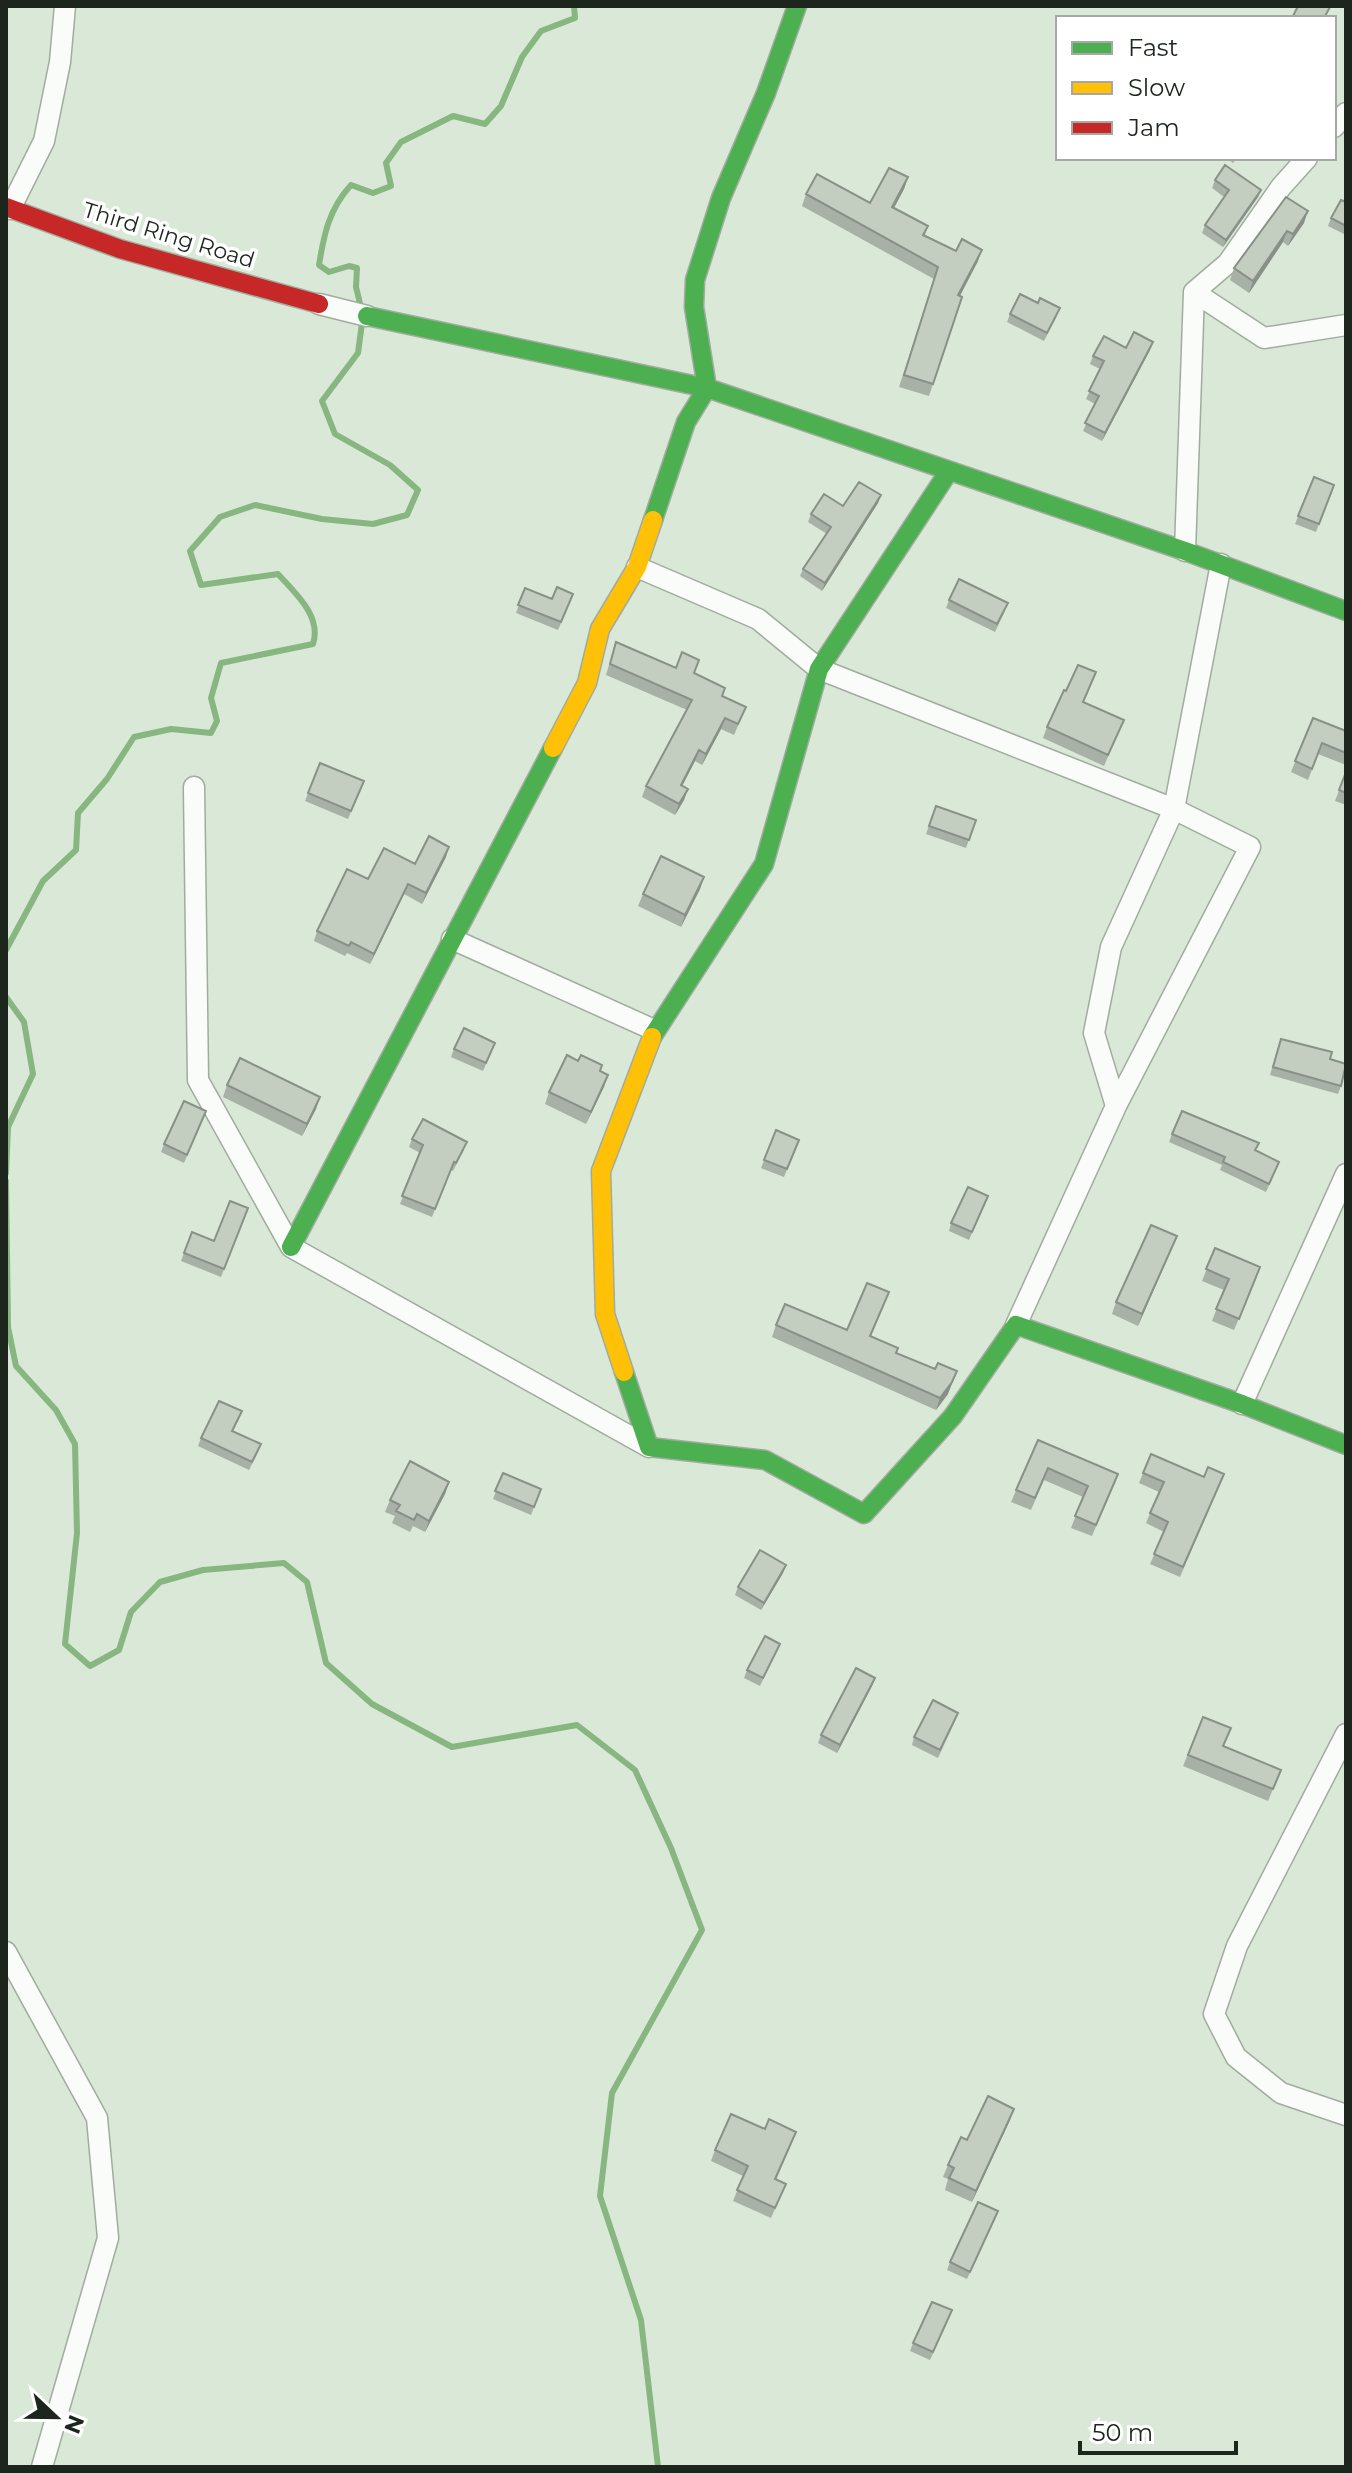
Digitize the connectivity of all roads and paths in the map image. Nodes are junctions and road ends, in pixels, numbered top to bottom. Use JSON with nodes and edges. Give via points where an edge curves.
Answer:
{"nodes":[{"id":1,"x":65,"y":6,"type":"edge"},
{"id":2,"x":797,"y":6,"type":"edge"},
{"id":3,"x":1305,"y":160,"type":"edge"},
{"id":4,"x":8,"y":208,"type":"edge"},
{"id":5,"x":1194,"y":292,"type":"junction"},
{"id":6,"x":319,"y":304,"type":"joint"},
{"id":7,"x":367,"y":316,"type":"joint"},
{"id":8,"x":1346,"y":325,"type":"edge"},
{"id":9,"x":707,"y":388,"type":"junction"},
{"id":10,"x":949,"y":471,"type":"junction"},
{"id":11,"x":1185,"y":551,"type":"junction"},
{"id":12,"x":1221,"y":564,"type":"junction"},
{"id":13,"x":637,"y":567,"type":"junction"},
{"id":14,"x":1346,"y":611,"type":"edge"},
{"id":15,"x":819,"y":669,"type":"junction"},
{"id":16,"x":194,"y":787,"type":"dead end"},
{"id":17,"x":1174,"y":809,"type":"junction"},
{"id":18,"x":452,"y":939,"type":"junction"},
{"id":19,"x":654,"y":1030,"type":"junction"},
{"id":20,"x":1116,"y":1106,"type":"junction"},
{"id":21,"x":1346,"y":1174,"type":"edge"},
{"id":22,"x":291,"y":1247,"type":"junction"},
{"id":23,"x":1016,"y":1325,"type":"junction"},
{"id":24,"x":1242,"y":1404,"type":"junction"},
{"id":25,"x":1346,"y":1445,"type":"edge"},
{"id":26,"x":649,"y":1447,"type":"junction"},
{"id":27,"x":1346,"y":1734,"type":"edge"},
{"id":28,"x":6,"y":1952,"type":"edge"},
{"id":29,"x":1346,"y":2115,"type":"edge"},
{"id":30,"x":42,"y":2467,"type":"edge"}],
"edges":[{"from":1,"to":4,"type":"street","via":[[44,141]]},
{"from":2,"to":9,"type":"street","via":[[721,198],[695,280]]},
{"from":3,"to":5,"type":"street","via":[[1228,263]]},
{"from":4,"to":6,"type":"street","name":"Third Ring Road","via":[[120,249]]},
{"from":5,"to":8,"type":"street","via":[[1264,338]]},
{"from":5,"to":11,"type":"street"},
{"from":6,"to":7,"type":"street"},
{"from":7,"to":9,"type":"street"},
{"from":9,"to":10,"type":"street"},
{"from":9,"to":13,"type":"street","via":[[686,422]]},
{"from":10,"to":11,"type":"street"},
{"from":10,"to":15,"type":"street"},
{"from":11,"to":12,"type":"street"},
{"from":12,"to":14,"type":"street"},
{"from":12,"to":17,"type":"street"},
{"from":13,"to":15,"type":"street","via":[[758,619]]},
{"from":13,"to":18,"type":"street","via":[[600,629],[587,683]]},
{"from":15,"to":17,"type":"street"},
{"from":15,"to":19,"type":"street","via":[[764,864]]},
{"from":16,"to":22,"type":"street","via":[[198,1080]]},
{"from":17,"to":20,"type":"street","via":[[1111,947],[1094,1033]]},
{"from":17,"to":20,"type":"street","via":[[1250,847]]},
{"from":18,"to":19,"type":"street"},
{"from":18,"to":22,"type":"street"},
{"from":19,"to":26,"type":"street","via":[[601,1171],[605,1314]]},
{"from":20,"to":23,"type":"street"},
{"from":21,"to":24,"type":"street"},
{"from":22,"to":26,"type":"street"},
{"from":23,"to":24,"type":"street"},
{"from":23,"to":26,"type":"street","via":[[953,1416],[864,1514],[765,1460]]},
{"from":24,"to":25,"type":"street"},
{"from":27,"to":29,"type":"street","via":[[1237,1946],[1214,2014],[1236,2057],[1281,2093]]},
{"from":28,"to":30,"type":"street","via":[[97,2118],[108,2238]]}]}
